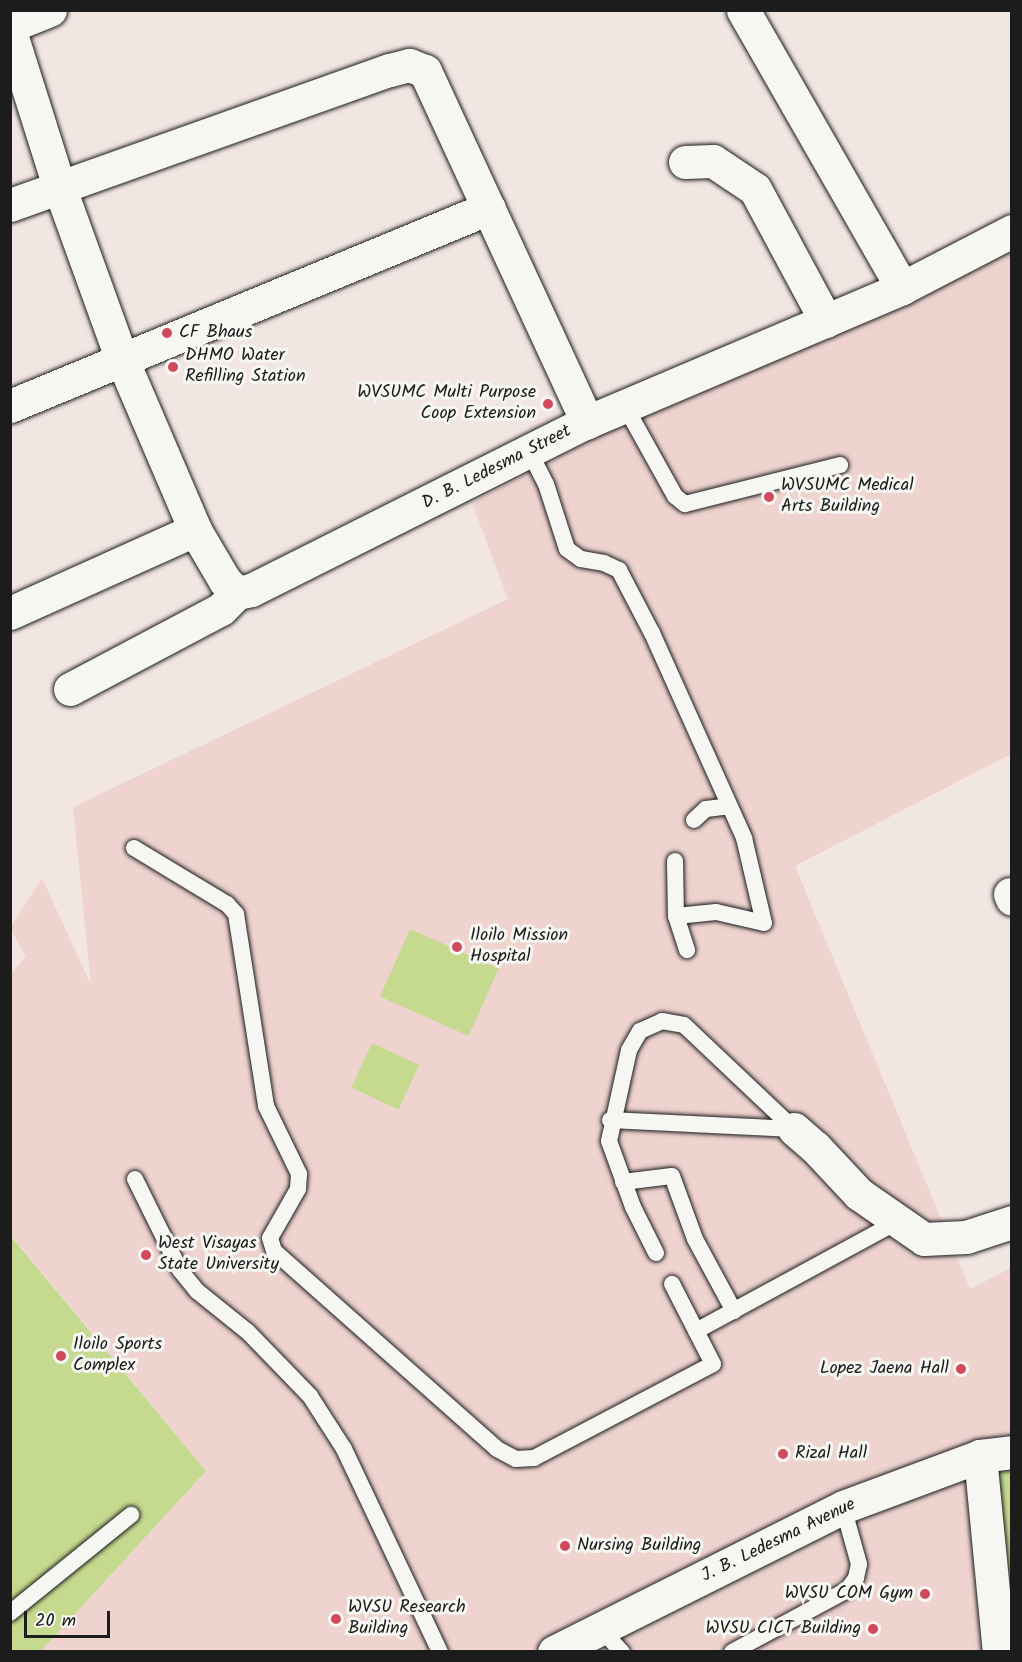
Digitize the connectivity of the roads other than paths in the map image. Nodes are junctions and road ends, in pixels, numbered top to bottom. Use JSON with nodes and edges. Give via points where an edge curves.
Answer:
{"nodes":[{"id":1,"x":50,"y":10,"type":"edge"},
{"id":2,"x":743,"y":10,"type":"edge"},
{"id":3,"x":10,"y":26,"type":"edge"},
{"id":4,"x":10,"y":31,"type":"edge"},
{"id":5,"x":685,"y":162,"type":"dead end"},
{"id":6,"x":59,"y":186,"type":"junction"},
{"id":7,"x":10,"y":205,"type":"edge"},
{"id":8,"x":489,"y":208,"type":"junction"},
{"id":9,"x":1011,"y":231,"type":"edge"},
{"id":10,"x":902,"y":288,"type":"junction"},
{"id":11,"x":826,"y":321,"type":"junction"},
{"id":12,"x":122,"y":357,"type":"junction"},
{"id":13,"x":10,"y":406,"type":"edge"},
{"id":14,"x":626,"y":408,"type":"junction"},
{"id":15,"x":587,"y":422,"type":"junction"},
{"id":16,"x":529,"y":451,"type":"junction"},
{"id":17,"x":840,"y":465,"type":"dead end"},
{"id":18,"x":195,"y":530,"type":"junction"},
{"id":19,"x":237,"y":593,"type":"junction"},
{"id":20,"x":10,"y":613,"type":"edge"},
{"id":21,"x":70,"y":689,"type":"dead end"},
{"id":22,"x":729,"y":806,"type":"junction"},
{"id":23,"x":694,"y":820,"type":"dead end"},
{"id":24,"x":134,"y":848,"type":"dead end"},
{"id":25,"x":675,"y":861,"type":"dead end"},
{"id":26,"x":676,"y":916,"type":"junction"},
{"id":27,"x":687,"y":950,"type":"dead end"},
{"id":28,"x":610,"y":1120,"type":"junction"},
{"id":29,"x":794,"y":1129,"type":"junction"},
{"id":30,"x":135,"y":1179,"type":"dead end"},
{"id":31,"x":623,"y":1182,"type":"junction"},
{"id":32,"x":899,"y":1221,"type":"junction"},
{"id":33,"x":1011,"y":1222,"type":"edge"},
{"id":34,"x":656,"y":1253,"type":"dead end"},
{"id":35,"x":672,"y":1284,"type":"dead end"},
{"id":36,"x":734,"y":1311,"type":"junction"},
{"id":37,"x":696,"y":1331,"type":"junction"},
{"id":38,"x":996,"y":1454,"type":"edge"},
{"id":39,"x":843,"y":1507,"type":"junction"},
{"id":40,"x":131,"y":1515,"type":"dead end"},
{"id":41,"x":10,"y":1613,"type":"edge"},
{"id":42,"x":612,"y":1641,"type":"edge"},
{"id":43,"x":440,"y":1652,"type":"edge"},
{"id":44,"x":554,"y":1652,"type":"edge"},
{"id":45,"x":732,"y":1652,"type":"edge"},
{"id":46,"x":999,"y":1652,"type":"edge"}],
"edges":[{"from":1,"to":3,"type":"street"},
{"from":2,"to":10,"type":"street"},
{"from":4,"to":6,"type":"street"},
{"from":5,"to":11,"type":"street","via":[[713,161],[755,189]]},
{"from":6,"to":7,"type":"street"},
{"from":6,"to":8,"type":"street","via":[[409,65],[425,71]]},
{"from":6,"to":12,"type":"street"},
{"from":8,"to":12,"type":"street"},
{"from":8,"to":15,"type":"street"},
{"from":9,"to":10,"type":"street","name":"D. B. Ledesma Street"},
{"from":10,"to":11,"type":"street","name":"D. B. Ledesma Street"},
{"from":11,"to":14,"type":"street","name":"D. B. Ledesma Street"},
{"from":12,"to":13,"type":"street"},
{"from":12,"to":18,"type":"street"},
{"from":14,"to":15,"type":"street","name":"D. B. Ledesma Street"},
{"from":14,"to":17,"type":"lane","via":[[675,496],[685,504]]},
{"from":15,"to":16,"type":"street","name":"D. B. Ledesma Street"},
{"from":16,"to":19,"type":"street","name":"D. B. Ledesma Street","via":[[251,590]]},
{"from":16,"to":22,"type":"lane","via":[[546,484],[567,549],[581,559],[619,570],[652,633]]},
{"from":18,"to":19,"type":"street","via":[[225,581]]},
{"from":18,"to":20,"type":"street"},
{"from":19,"to":21,"type":"street","via":[[221,609]]},
{"from":22,"to":23,"type":"lane","via":[[706,809]]},
{"from":22,"to":26,"type":"lane","via":[[744,838],[764,923],[716,912]]},
{"from":24,"to":37,"type":"lane","via":[[227,904],[236,914],[266,1106],[299,1174],[298,1189],[270,1238],[274,1251],[497,1449],[516,1459],[534,1458],[713,1364]]},
{"from":25,"to":26,"type":"lane"},
{"from":26,"to":27,"type":"lane"},
{"from":28,"to":29,"type":"lane"},
{"from":28,"to":29,"type":"lane","via":[[628,1050],[640,1030],[662,1021],[684,1024]]},
{"from":28,"to":31,"type":"lane","via":[[609,1141]]},
{"from":29,"to":32,"type":"street","via":[[859,1194]]},
{"from":30,"to":43,"type":"lane","via":[[180,1270],[197,1291],[248,1332],[310,1396],[344,1449]]},
{"from":31,"to":34,"type":"lane"},
{"from":31,"to":36,"type":"lane","via":[[672,1176],[695,1239]]},
{"from":32,"to":33,"type":"street","via":[[924,1239],[966,1237]]},
{"from":32,"to":36,"type":"lane"},
{"from":35,"to":37,"type":"lane"},
{"from":36,"to":37,"type":"lane"},
{"from":38,"to":39,"type":"street","name":"J. B. Ledesma Avenue"},
{"from":38,"to":46,"type":"street"},
{"from":39,"to":42,"type":"street","name":"J. B. Ledesma Avenue"},
{"from":39,"to":45,"type":"lane","via":[[859,1564],[856,1578],[847,1590]]},
{"from":40,"to":41,"type":"lane"},
{"from":42,"to":44,"type":"street","name":"J. B. Ledesma Avenue"}]}
